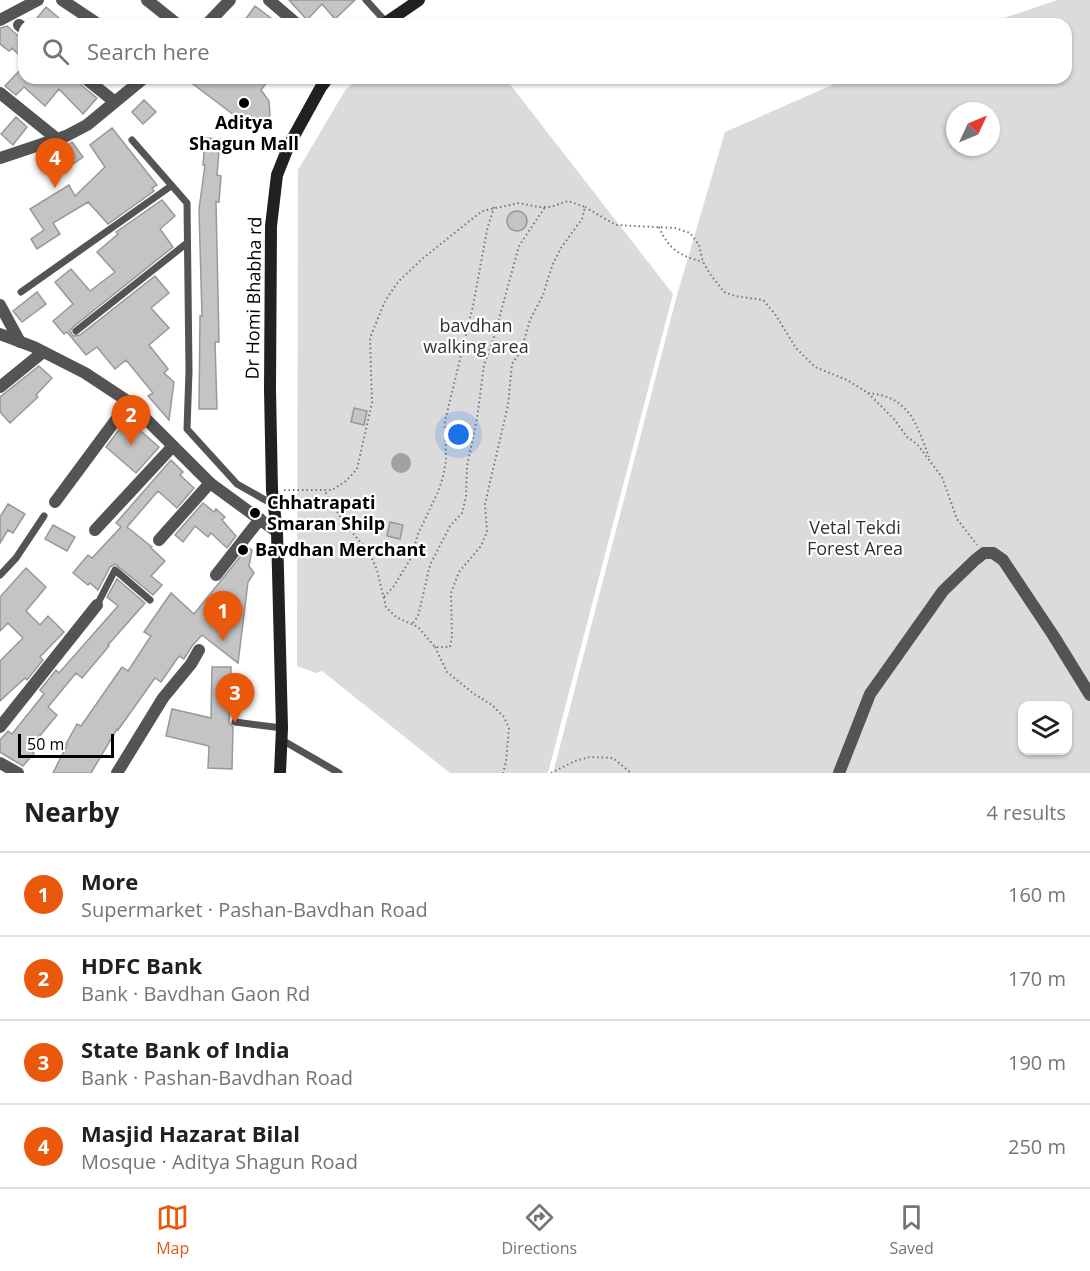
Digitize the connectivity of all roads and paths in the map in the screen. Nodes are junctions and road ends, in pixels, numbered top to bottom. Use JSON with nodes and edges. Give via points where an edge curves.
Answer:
{"nodes":[{"id":1,"x":38,"y":0,"type":"edge"},
{"id":2,"x":62,"y":0,"type":"edge"},
{"id":3,"x":147,"y":0,"type":"edge"},
{"id":4,"x":230,"y":0,"type":"edge"},
{"id":5,"x":269,"y":0,"type":"edge"},
{"id":6,"x":366,"y":0,"type":"edge"},
{"id":7,"x":419,"y":0,"type":"edge"},
{"id":8,"x":89,"y":18,"type":"edge"},
{"id":9,"x":170,"y":18,"type":"edge"},
{"id":10,"x":213,"y":18,"type":"edge"},
{"id":11,"x":290,"y":18,"type":"edge"},
{"id":12,"x":381,"y":18,"type":"edge"},
{"id":13,"x":392,"y":18,"type":"edge"},
{"id":14,"x":0,"y":20,"type":"edge"},
{"id":15,"x":93,"y":84,"type":"edge"},
{"id":16,"x":137,"y":84,"type":"edge"},
{"id":17,"x":324,"y":84,"type":"edge"},
{"id":18,"x":0,"y":93,"type":"edge"},
{"id":19,"x":116,"y":102,"type":"junction"},
{"id":20,"x":57,"y":139,"type":"junction"},
{"id":21,"x":132,"y":140,"type":"dead end"},
{"id":22,"x":0,"y":158,"type":"edge"},
{"id":23,"x":171,"y":186,"type":"junction"},
{"id":24,"x":494,"y":207,"type":"junction"},
{"id":25,"x":545,"y":207,"type":"junction"},
{"id":26,"x":585,"y":207,"type":"junction"},
{"id":27,"x":659,"y":227,"type":"junction"},
{"id":28,"x":187,"y":243,"type":"junction"},
{"id":29,"x":703,"y":262,"type":"junction"},
{"id":30,"x":21,"y":292,"type":"dead end"},
{"id":31,"x":0,"y":305,"type":"edge"},
{"id":32,"x":76,"y":331,"type":"dead end"},
{"id":33,"x":0,"y":334,"type":"edge"},
{"id":34,"x":20,"y":342,"type":"junction"},
{"id":35,"x":43,"y":352,"type":"junction"},
{"id":36,"x":0,"y":387,"type":"edge"},
{"id":37,"x":868,"y":393,"type":"junction"},
{"id":38,"x":129,"y":402,"type":"junction"},
{"id":39,"x":173,"y":446,"type":"junction"},
{"id":40,"x":931,"y":460,"type":"junction"},
{"id":41,"x":210,"y":483,"type":"junction"},
{"id":42,"x":272,"y":490,"type":"junction"},
{"id":43,"x":324,"y":490,"type":"junction"},
{"id":44,"x":55,"y":502,"type":"dead end"},
{"id":45,"x":274,"y":505,"type":"junction"},
{"id":46,"x":44,"y":516,"type":"dead end"},
{"id":47,"x":260,"y":519,"type":"junction"},
{"id":48,"x":95,"y":530,"type":"dead end"},
{"id":49,"x":277,"y":532,"type":"junction"},
{"id":50,"x":159,"y":540,"type":"dead end"},
{"id":51,"x":988,"y":553,"type":"junction"},
{"id":52,"x":0,"y":575,"type":"edge"},
{"id":53,"x":216,"y":575,"type":"dead end"},
{"id":54,"x":384,"y":597,"type":"junction"},
{"id":55,"x":150,"y":600,"type":"dead end"},
{"id":56,"x":97,"y":605,"type":"joint"},
{"id":57,"x":412,"y":624,"type":"junction"},
{"id":58,"x":435,"y":647,"type":"junction"},
{"id":59,"x":199,"y":650,"type":"dead end"},
{"id":60,"x":1090,"y":695,"type":"edge"},
{"id":61,"x":235,"y":722,"type":"dead end"},
{"id":62,"x":0,"y":728,"type":"edge"},
{"id":63,"x":282,"y":734,"type":"junction"},
{"id":64,"x":0,"y":763,"type":"edge"},
{"id":65,"x":18,"y":773,"type":"edge"},
{"id":66,"x":117,"y":773,"type":"edge"},
{"id":67,"x":280,"y":773,"type":"edge"},
{"id":68,"x":339,"y":773,"type":"edge"},
{"id":69,"x":503,"y":773,"type":"edge"},
{"id":70,"x":551,"y":773,"type":"edge"},
{"id":71,"x":631,"y":773,"type":"edge"},
{"id":72,"x":839,"y":773,"type":"edge"}],
"edges":[{"from":1,"to":14,"type":"street"},
{"from":2,"to":8,"type":"street"},
{"from":3,"to":9,"type":"street"},
{"from":4,"to":10,"type":"street"},
{"from":5,"to":11,"type":"street"},
{"from":6,"to":12,"type":"lane"},
{"from":7,"to":13,"type":"main road"},
{"from":15,"to":19,"type":"street"},
{"from":16,"to":19,"type":"street"},
{"from":17,"to":42,"type":"main road","name":"Dr Homi Bhabha rd","via":[[303,118],[277,175],[271,261]]},
{"from":18,"to":20,"type":"street"},
{"from":19,"to":20,"type":"street","via":[[87,125]]},
{"from":20,"to":22,"type":"street"},
{"from":21,"to":23,"type":"lane"},
{"from":23,"to":28,"type":"lane","via":[[187,203]]},
{"from":23,"to":30,"type":"lane"},
{"from":24,"to":25,"type":"path","via":[[519,203]]},
{"from":24,"to":43,"type":"path","via":[[482,211],[422,260],[398,282],[385,301],[370,338],[373,394],[357,469],[332,490]]},
{"from":24,"to":54,"type":"path","via":[[445,421],[443,477],[411,558]]},
{"from":25,"to":26,"type":"path","via":[[568,201]]},
{"from":25,"to":57,"type":"path","via":[[519,246],[484,365],[462,513],[439,544],[418,616]]},
{"from":26,"to":27,"type":"path","via":[[616,225]]},
{"from":26,"to":58,"type":"path","via":[[582,219],[552,266],[521,351],[512,364],[508,405],[485,504],[487,532],[481,546],[459,572],[450,593],[450,647]]},
{"from":27,"to":29,"type":"path","via":[[664,240],[679,254]]},
{"from":27,"to":29,"type":"path","via":[[690,232],[699,245]]},
{"from":28,"to":32,"type":"lane"},
{"from":28,"to":45,"type":"lane","via":[[187,429],[237,484]]},
{"from":29,"to":37,"type":"path","via":[[724,292],[763,300],[796,348],[815,367]]},
{"from":31,"to":34,"type":"street"},
{"from":33,"to":34,"type":"street"},
{"from":34,"to":35,"type":"street"},
{"from":35,"to":36,"type":"street"},
{"from":35,"to":38,"type":"street"},
{"from":37,"to":40,"type":"path"},
{"from":37,"to":40,"type":"path","via":[[888,396],[903,405],[917,425]]},
{"from":38,"to":39,"type":"street"},
{"from":38,"to":44,"type":"street"},
{"from":39,"to":41,"type":"street"},
{"from":39,"to":48,"type":"street"},
{"from":40,"to":51,"type":"path","via":[[942,477],[957,519],[967,535]]},
{"from":41,"to":47,"type":"street"},
{"from":41,"to":50,"type":"street"},
{"from":42,"to":43,"type":"path"},
{"from":42,"to":45,"type":"main road","name":"Dr Homi Bhabha rd"},
{"from":43,"to":54,"type":"path","via":[[344,523],[369,552]]},
{"from":45,"to":49,"type":"main road","name":"Dr Homi Bhabha rd"},
{"from":46,"to":52,"type":"lane"},
{"from":47,"to":49,"type":"street"},
{"from":47,"to":53,"type":"street"},
{"from":49,"to":63,"type":"main road","name":"Dr Homi Bhabha rd"},
{"from":51,"to":60,"type":"street","via":[[1003,560]]},
{"from":51,"to":72,"type":"street","via":[[975,560],[943,591],[870,694]]},
{"from":54,"to":57,"type":"path","via":[[386,607]]},
{"from":55,"to":56,"type":"lane","via":[[115,570]]},
{"from":56,"to":62,"type":"street"},
{"from":57,"to":58,"type":"path"},
{"from":58,"to":69,"type":"path","via":[[447,672],[504,717],[509,729]]},
{"from":59,"to":66,"type":"street","via":[[163,698]]},
{"from":61,"to":63,"type":"lane"},
{"from":63,"to":67,"type":"main road","name":"Dr Homi Bhabha rd"},
{"from":63,"to":68,"type":"lane"},
{"from":64,"to":65,"type":"street"},
{"from":70,"to":71,"type":"path","via":[[590,757],[613,758]]}]}
